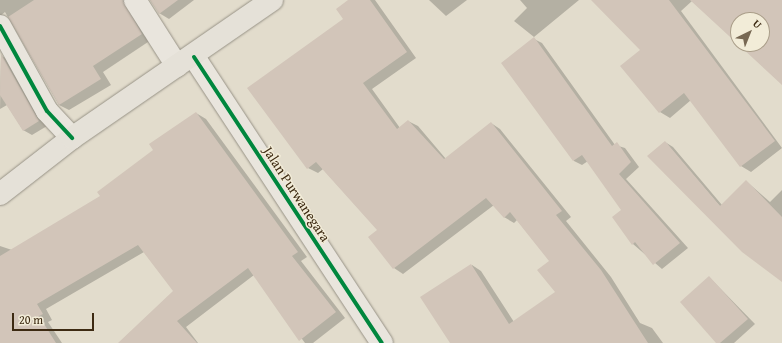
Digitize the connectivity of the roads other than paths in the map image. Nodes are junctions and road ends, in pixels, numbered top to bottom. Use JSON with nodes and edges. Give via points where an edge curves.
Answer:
{"nodes":[{"id":1,"x":135,"y":0,"type":"edge"},
{"id":2,"x":272,"y":0,"type":"edge"},
{"id":3,"x":0,"y":26,"type":"edge"},
{"id":4,"x":186,"y":61,"type":"junction"},
{"id":5,"x":72,"y":138,"type":"junction"},
{"id":6,"x":0,"y":194,"type":"edge"},
{"id":7,"x":382,"y":343,"type":"edge"}],
"edges":[{"from":1,"to":4,"type":"street","name":"Jalan Purwanegara"},
{"from":2,"to":4,"type":"highway"},
{"from":3,"to":5,"type":"street","via":[[47,111]]},
{"from":4,"to":5,"type":"highway"},
{"from":4,"to":7,"type":"street","name":"Jalan Purwanegara"},
{"from":5,"to":6,"type":"highway"}]}
